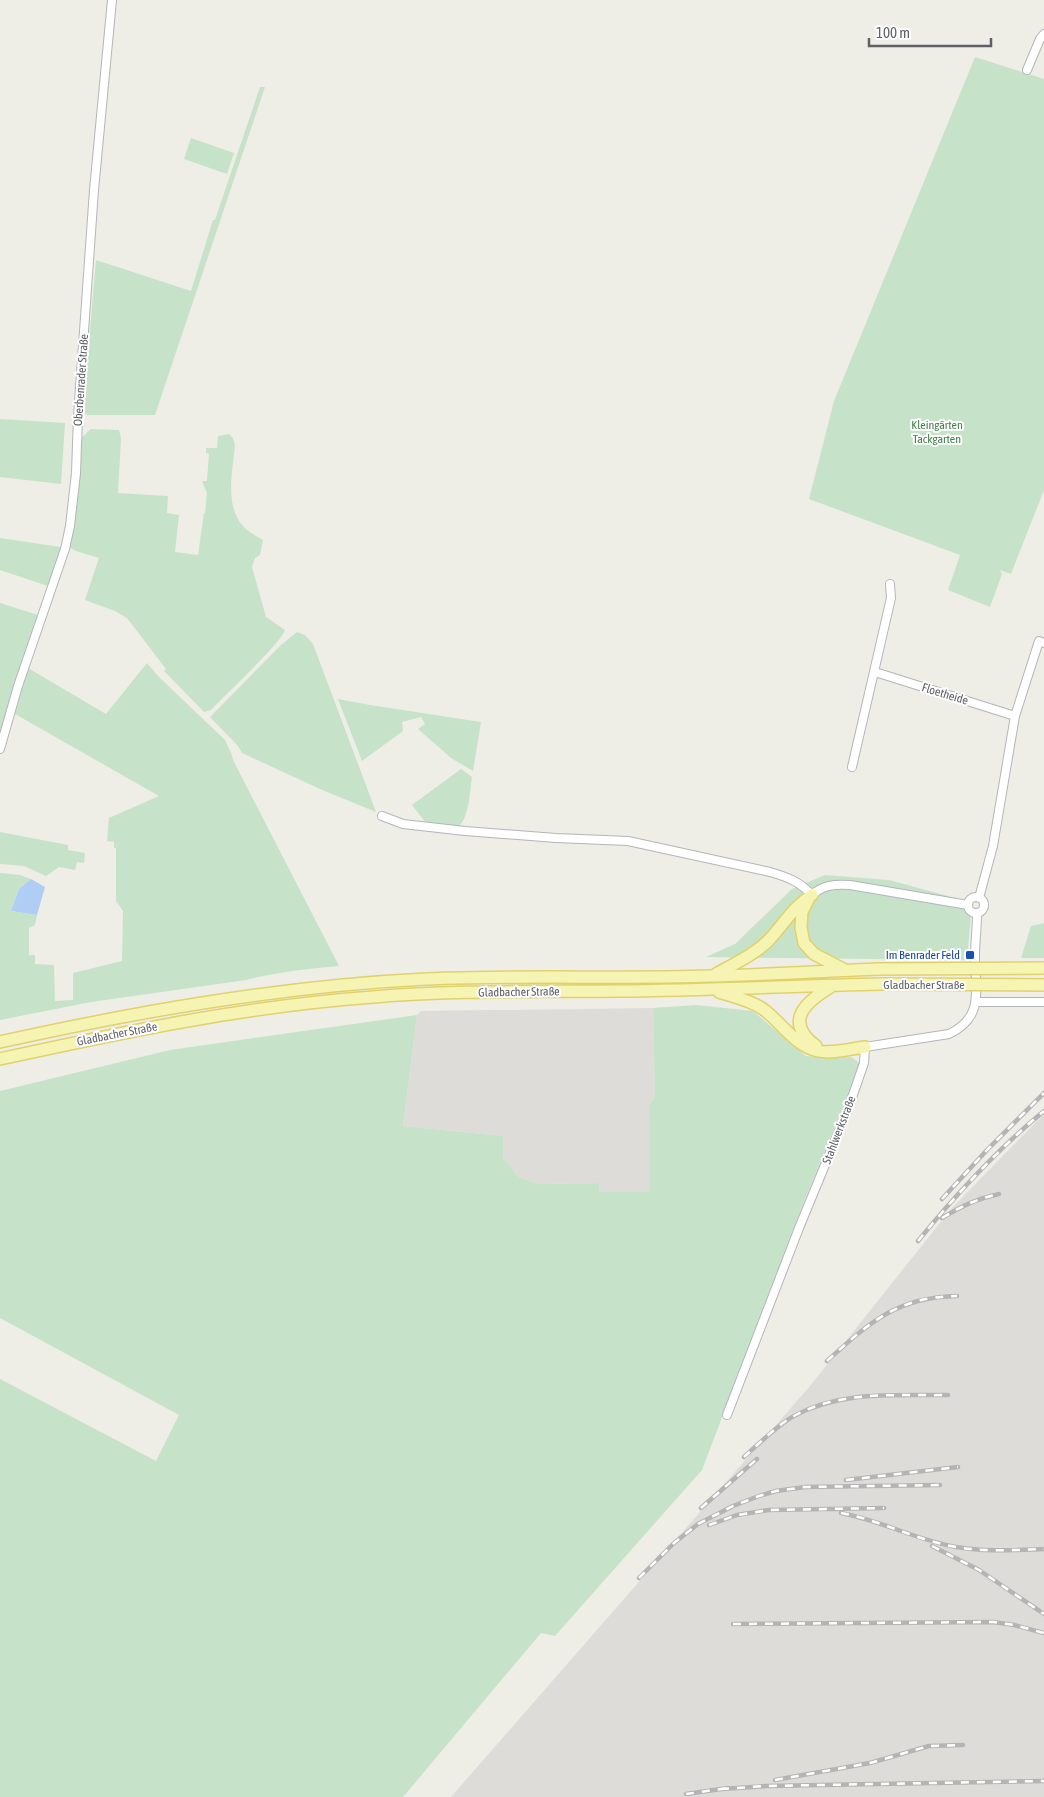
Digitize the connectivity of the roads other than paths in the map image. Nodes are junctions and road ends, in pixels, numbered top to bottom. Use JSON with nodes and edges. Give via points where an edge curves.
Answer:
{"nodes":[{"id":1,"x":112,"y":0,"type":"edge"},
{"id":2,"x":1044,"y":34,"type":"edge"},
{"id":3,"x":1027,"y":70,"type":"dead end"},
{"id":4,"x":890,"y":584,"type":"dead end"},
{"id":5,"x":1041,"y":642,"type":"edge"},
{"id":6,"x":875,"y":672,"type":"junction"},
{"id":7,"x":1015,"y":716,"type":"junction"},
{"id":8,"x":0,"y":750,"type":"edge"},
{"id":9,"x":852,"y":767,"type":"dead end"},
{"id":10,"x":382,"y":816,"type":"dead end"},
{"id":11,"x":812,"y":895,"type":"junction"},
{"id":12,"x":979,"y":898,"type":"junction"},
{"id":13,"x":968,"y":905,"type":"junction"},
{"id":14,"x":977,"y":914,"type":"junction"},
{"id":15,"x":1044,"y":968,"type":"edge"},
{"id":16,"x":844,"y":970,"type":"junction"},
{"id":17,"x":711,"y":976,"type":"junction"},
{"id":18,"x":832,"y":985,"type":"junction"},
{"id":19,"x":1044,"y":985,"type":"edge"},
{"id":20,"x":711,"y":990,"type":"junction"},
{"id":21,"x":976,"y":1002,"type":"junction"},
{"id":22,"x":1044,"y":1002,"type":"edge"},
{"id":23,"x":0,"y":1042,"type":"edge"},
{"id":24,"x":864,"y":1047,"type":"junction"},
{"id":25,"x":826,"y":1052,"type":"junction"},
{"id":26,"x":0,"y":1059,"type":"edge"},
{"id":27,"x":727,"y":1415,"type":"dead end"}],
"edges":[{"from":1,"to":8,"type":"street","name":"Oberbenrader Straße","via":[[94,193],[70,526]]},
{"from":2,"to":3,"type":"street"},
{"from":4,"to":6,"type":"street","via":[[891,598]]},
{"from":5,"to":7,"type":"street"},
{"from":6,"to":7,"type":"street","name":"Floetheide"},
{"from":6,"to":9,"type":"street"},
{"from":7,"to":12,"type":"street","via":[[993,846]]},
{"from":10,"to":11,"type":"street","via":[[403,824],[465,831],[628,841],[792,878]]},
{"from":11,"to":13,"type":"street","via":[[820,888],[850,884]]},
{"from":11,"to":16,"type":"main road","via":[[802,912],[804,943],[814,954]]},
{"from":11,"to":17,"type":"main road","via":[[798,904],[755,952]]},
{"from":12,"to":13,"type":"street","via":[[970,900]]},
{"from":12,"to":14,"type":"street","via":[[985,906]]},
{"from":13,"to":14,"type":"street"},
{"from":14,"to":21,"type":"street"},
{"from":15,"to":16,"type":"main road","name":"Gladbacher Straße","bridge":true},
{"from":16,"to":17,"type":"main road","name":"Gladbacher Straße"},
{"from":17,"to":23,"type":"main road","name":"Gladbacher Straße","via":[[491,977],[329,987],[160,1010]]},
{"from":18,"to":19,"type":"main road","name":"Gladbacher Straße","bridge":true},
{"from":18,"to":20,"type":"main road","name":"Gladbacher Straße"},
{"from":18,"to":25,"type":"main road","via":[[810,1001],[800,1016],[805,1037]]},
{"from":20,"to":25,"type":"main road","via":[[761,1008],[796,1040]]},
{"from":20,"to":26,"type":"main road","name":"Gladbacher Straße","via":[[425,993],[330,1000],[227,1013]]},
{"from":21,"to":22,"type":"street"},
{"from":21,"to":24,"type":"street","via":[[962,1028],[950,1034]]},
{"from":24,"to":25,"type":"main road"},
{"from":24,"to":27,"type":"street","name":"Stahlwerkstraße","via":[[864,1063],[848,1109]]}]}
